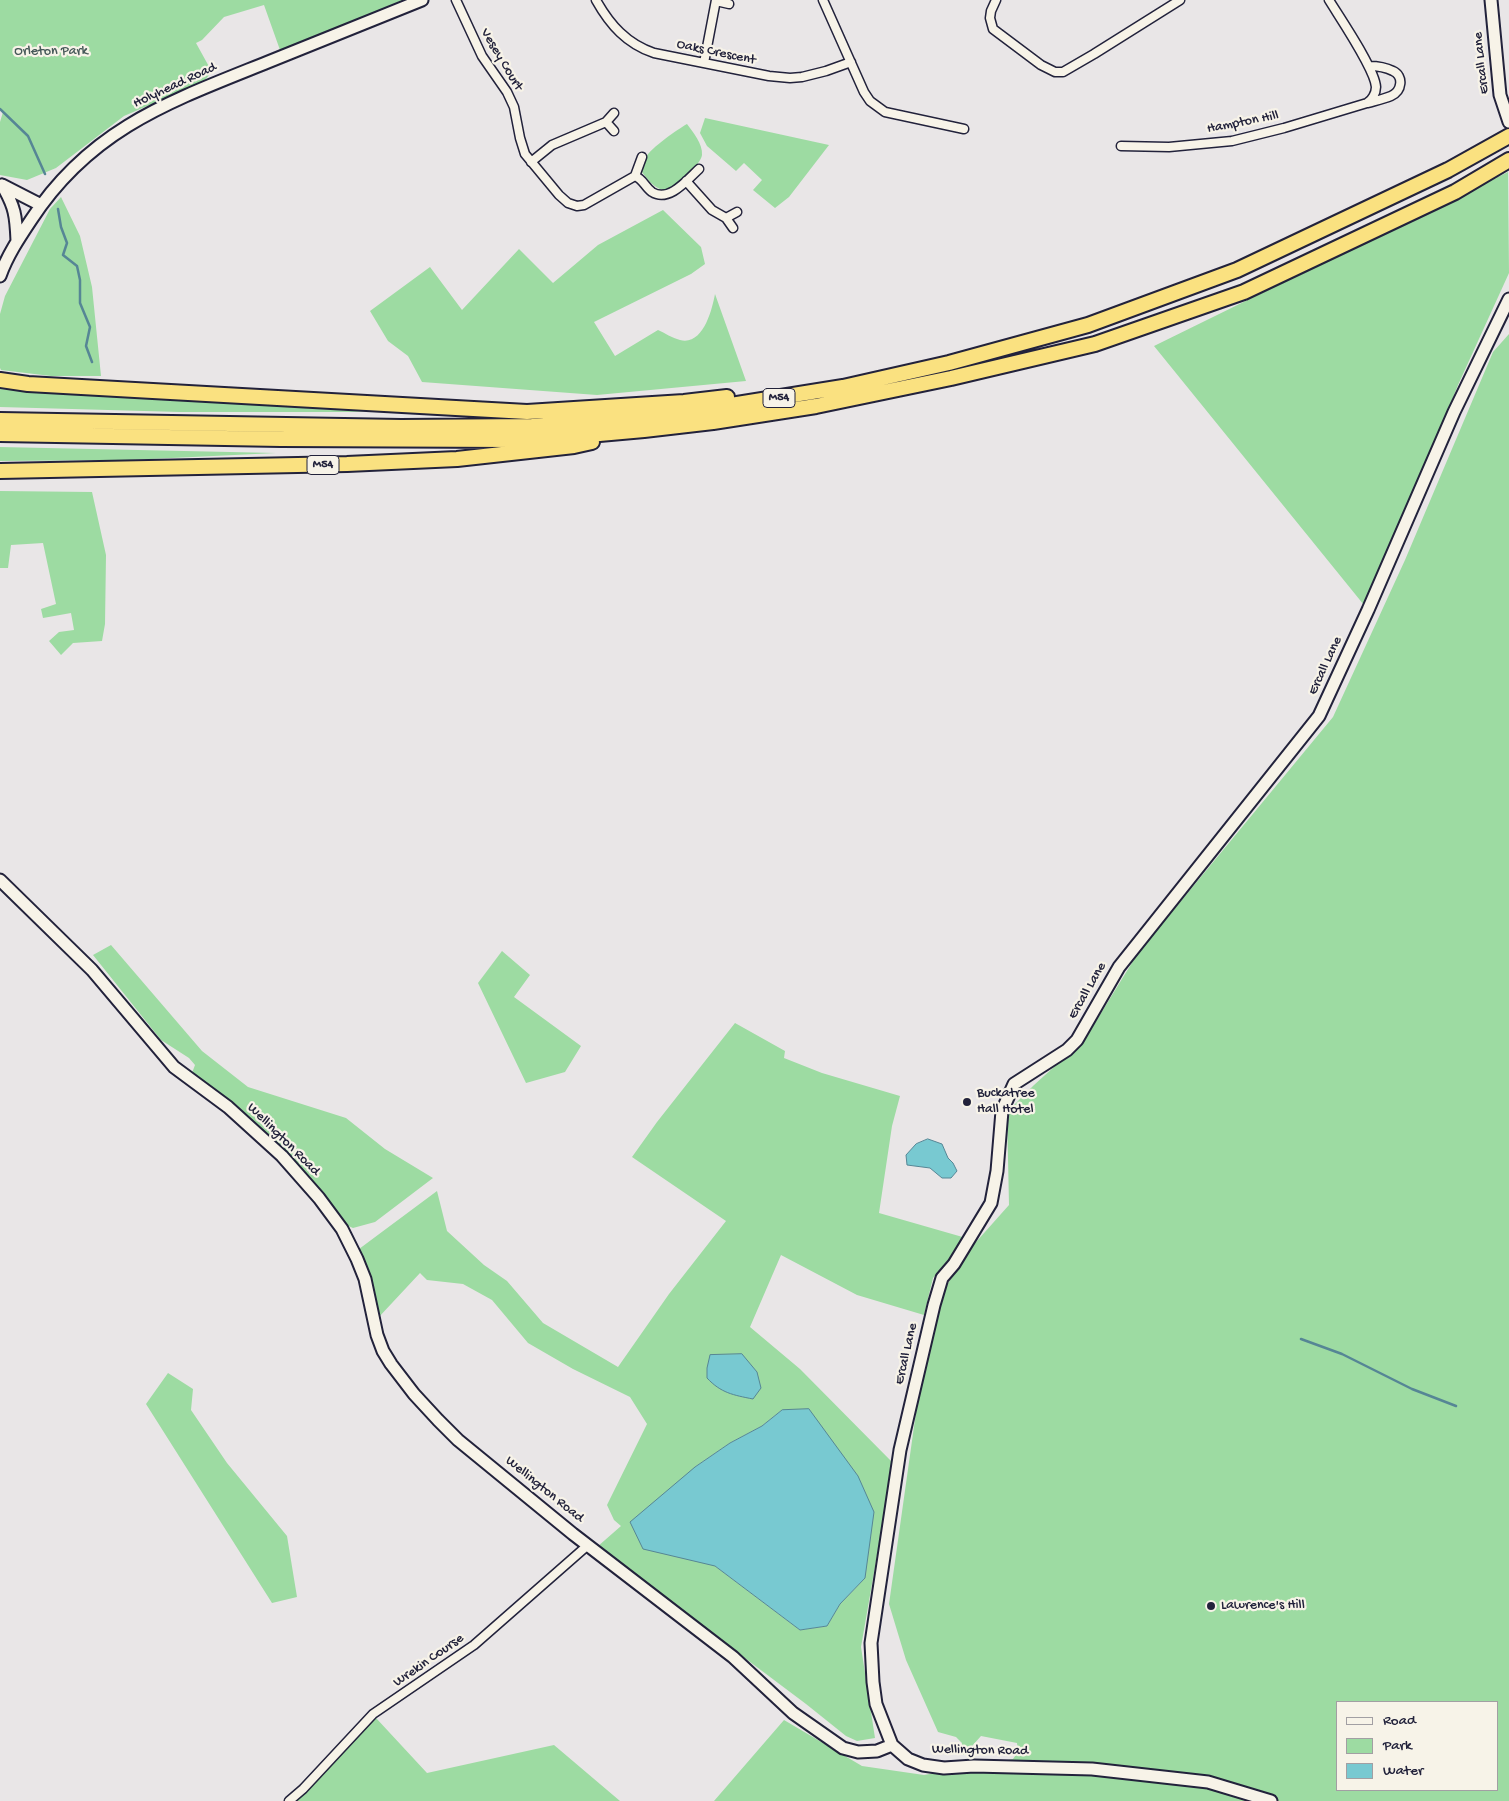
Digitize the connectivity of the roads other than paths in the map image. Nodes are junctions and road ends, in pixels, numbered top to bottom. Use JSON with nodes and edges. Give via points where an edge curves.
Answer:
{"nodes":[{"id":1,"x":422,"y":0,"type":"edge"},
{"id":2,"x":456,"y":0,"type":"edge"},
{"id":3,"x":596,"y":0,"type":"edge"},
{"id":4,"x":823,"y":0,"type":"edge"},
{"id":5,"x":996,"y":0,"type":"edge"},
{"id":6,"x":1180,"y":0,"type":"edge"},
{"id":7,"x":1329,"y":0,"type":"edge"},
{"id":8,"x":1491,"y":0,"type":"edge"},
{"id":9,"x":716,"y":1,"type":"edge"},
{"id":10,"x":730,"y":4,"type":"dead end"},
{"id":11,"x":850,"y":62,"type":"junction"},
{"id":12,"x":704,"y":63,"type":"junction"},
{"id":13,"x":1369,"y":66,"type":"junction"},
{"id":14,"x":1367,"y":103,"type":"junction"},
{"id":15,"x":614,"y":113,"type":"dead end"},
{"id":16,"x":606,"y":122,"type":"junction"},
{"id":17,"x":1509,"y":122,"type":"edge"},
{"id":18,"x":964,"y":129,"type":"dead end"},
{"id":19,"x":614,"y":131,"type":"dead end"},
{"id":20,"x":1509,"y":136,"type":"edge"},
{"id":21,"x":1121,"y":146,"type":"dead end"},
{"id":22,"x":642,"y":157,"type":"dead end"},
{"id":23,"x":1509,"y":160,"type":"edge"},
{"id":24,"x":531,"y":162,"type":"junction"},
{"id":25,"x":698,"y":169,"type":"dead end"},
{"id":26,"x":635,"y":176,"type":"junction"},
{"id":27,"x":686,"y":181,"type":"junction"},
{"id":28,"x":1,"y":185,"type":"edge"},
{"id":29,"x":41,"y":205,"type":"junction"},
{"id":30,"x":737,"y":212,"type":"dead end"},
{"id":31,"x":726,"y":218,"type":"junction"},
{"id":32,"x":733,"y":228,"type":"dead end"},
{"id":33,"x":17,"y":241,"type":"junction"},
{"id":34,"x":0,"y":276,"type":"edge"},
{"id":35,"x":1509,"y":299,"type":"edge"},
{"id":36,"x":0,"y":380,"type":"edge"},
{"id":37,"x":843,"y":387,"type":"junction"},
{"id":38,"x":0,"y":420,"type":"edge"},
{"id":39,"x":644,"y":430,"type":"junction"},
{"id":40,"x":0,"y":434,"type":"edge"},
{"id":41,"x":0,"y":471,"type":"edge"},
{"id":42,"x":0,"y":880,"type":"edge"},
{"id":43,"x":588,"y":1545,"type":"junction"},
{"id":44,"x":892,"y":1745,"type":"junction"},
{"id":45,"x":289,"y":1801,"type":"edge"},
{"id":46,"x":1271,"y":1801,"type":"edge"}],
"edges":[{"from":1,"to":29,"type":"street","name":"Holyhead Road","via":[[216,83],[128,124],[74,166]]},
{"from":2,"to":24,"type":"street","name":"Vesey Court","via":[[482,56],[507,92],[525,154]]},
{"from":3,"to":12,"type":"street","name":"Oaks Crescent","via":[[607,18],[640,48]]},
{"from":4,"to":11,"type":"street"},
{"from":5,"to":6,"type":"street","via":[[990,18],[993,29],[1054,72],[1063,72]]},
{"from":7,"to":13,"type":"street"},
{"from":8,"to":17,"type":"street","name":"Ercall Lane","via":[[1500,95]]},
{"from":9,"to":10,"type":"street"},
{"from":9,"to":12,"type":"street"},
{"from":11,"to":12,"type":"street","name":"Oaks Crescent","via":[[826,71],[790,78]]},
{"from":11,"to":18,"type":"street","via":[[870,101],[885,112]]},
{"from":13,"to":14,"type":"street","via":[[1376,89],[1372,100]]},
{"from":13,"to":14,"type":"street","name":"Hampton Hill","via":[[1394,71],[1400,85],[1391,96]]},
{"from":14,"to":21,"type":"street","name":"Hampton Hill","via":[[1232,141],[1169,147]]},
{"from":15,"to":16,"type":"street"},
{"from":16,"to":19,"type":"street"},
{"from":16,"to":24,"type":"street","via":[[552,145]]},
{"from":20,"to":37,"type":"highway","number":"M54","via":[[1448,170],[1237,270],[1088,325],[949,363]]},
{"from":22,"to":26,"type":"street"},
{"from":23,"to":39,"type":"highway","number":"M54","via":[[1455,192],[1244,292],[1095,344],[816,406]]},
{"from":24,"to":26,"type":"street","name":"Vesey Court","via":[[559,196],[577,206],[589,203]]},
{"from":25,"to":27,"type":"street"},
{"from":26,"to":27,"type":"street","via":[[641,178],[652,192],[661,195],[671,193]]},
{"from":27,"to":31,"type":"street","via":[[712,210]]},
{"from":28,"to":29,"type":"street"},
{"from":28,"to":33,"type":"street","via":[[16,216]]},
{"from":29,"to":33,"type":"street","name":"Holyhead Road"},
{"from":30,"to":31,"type":"street"},
{"from":31,"to":32,"type":"street"},
{"from":33,"to":34,"type":"street","name":"Holyhead Road"},
{"from":35,"to":44,"type":"street","name":"Ercall Lane","via":[[1454,412],[1319,716],[1119,968],[1077,1040],[1014,1084],[1002,1111],[991,1204],[942,1278],[900,1450],[871,1643],[876,1704]]},
{"from":36,"to":37,"type":"highway","number":"M54","via":[[527,412]]},
{"from":37,"to":38,"type":"highway","number":"M54","via":[[706,409],[532,426]]},
{"from":39,"to":40,"type":"highway","number":"M54","via":[[513,440]]},
{"from":39,"to":41,"type":"highway","number":"M54","via":[[574,446],[456,458],[347,464]]},
{"from":42,"to":43,"type":"street","name":"Wellington Road","via":[[92,970],[174,1067],[234,1113],[282,1156],[319,1198],[342,1229],[365,1279],[383,1351],[414,1394],[458,1440]]},
{"from":43,"to":44,"type":"street","name":"Wellington Road","via":[[734,1657],[793,1712],[844,1748],[858,1752],[877,1751]]},
{"from":43,"to":45,"type":"street","name":"Wrekin Course","via":[[474,1646],[373,1714]]},
{"from":44,"to":46,"type":"street","name":"Wellington Road","via":[[908,1759],[923,1765],[944,1768],[1092,1769],[1208,1782]]}]}
